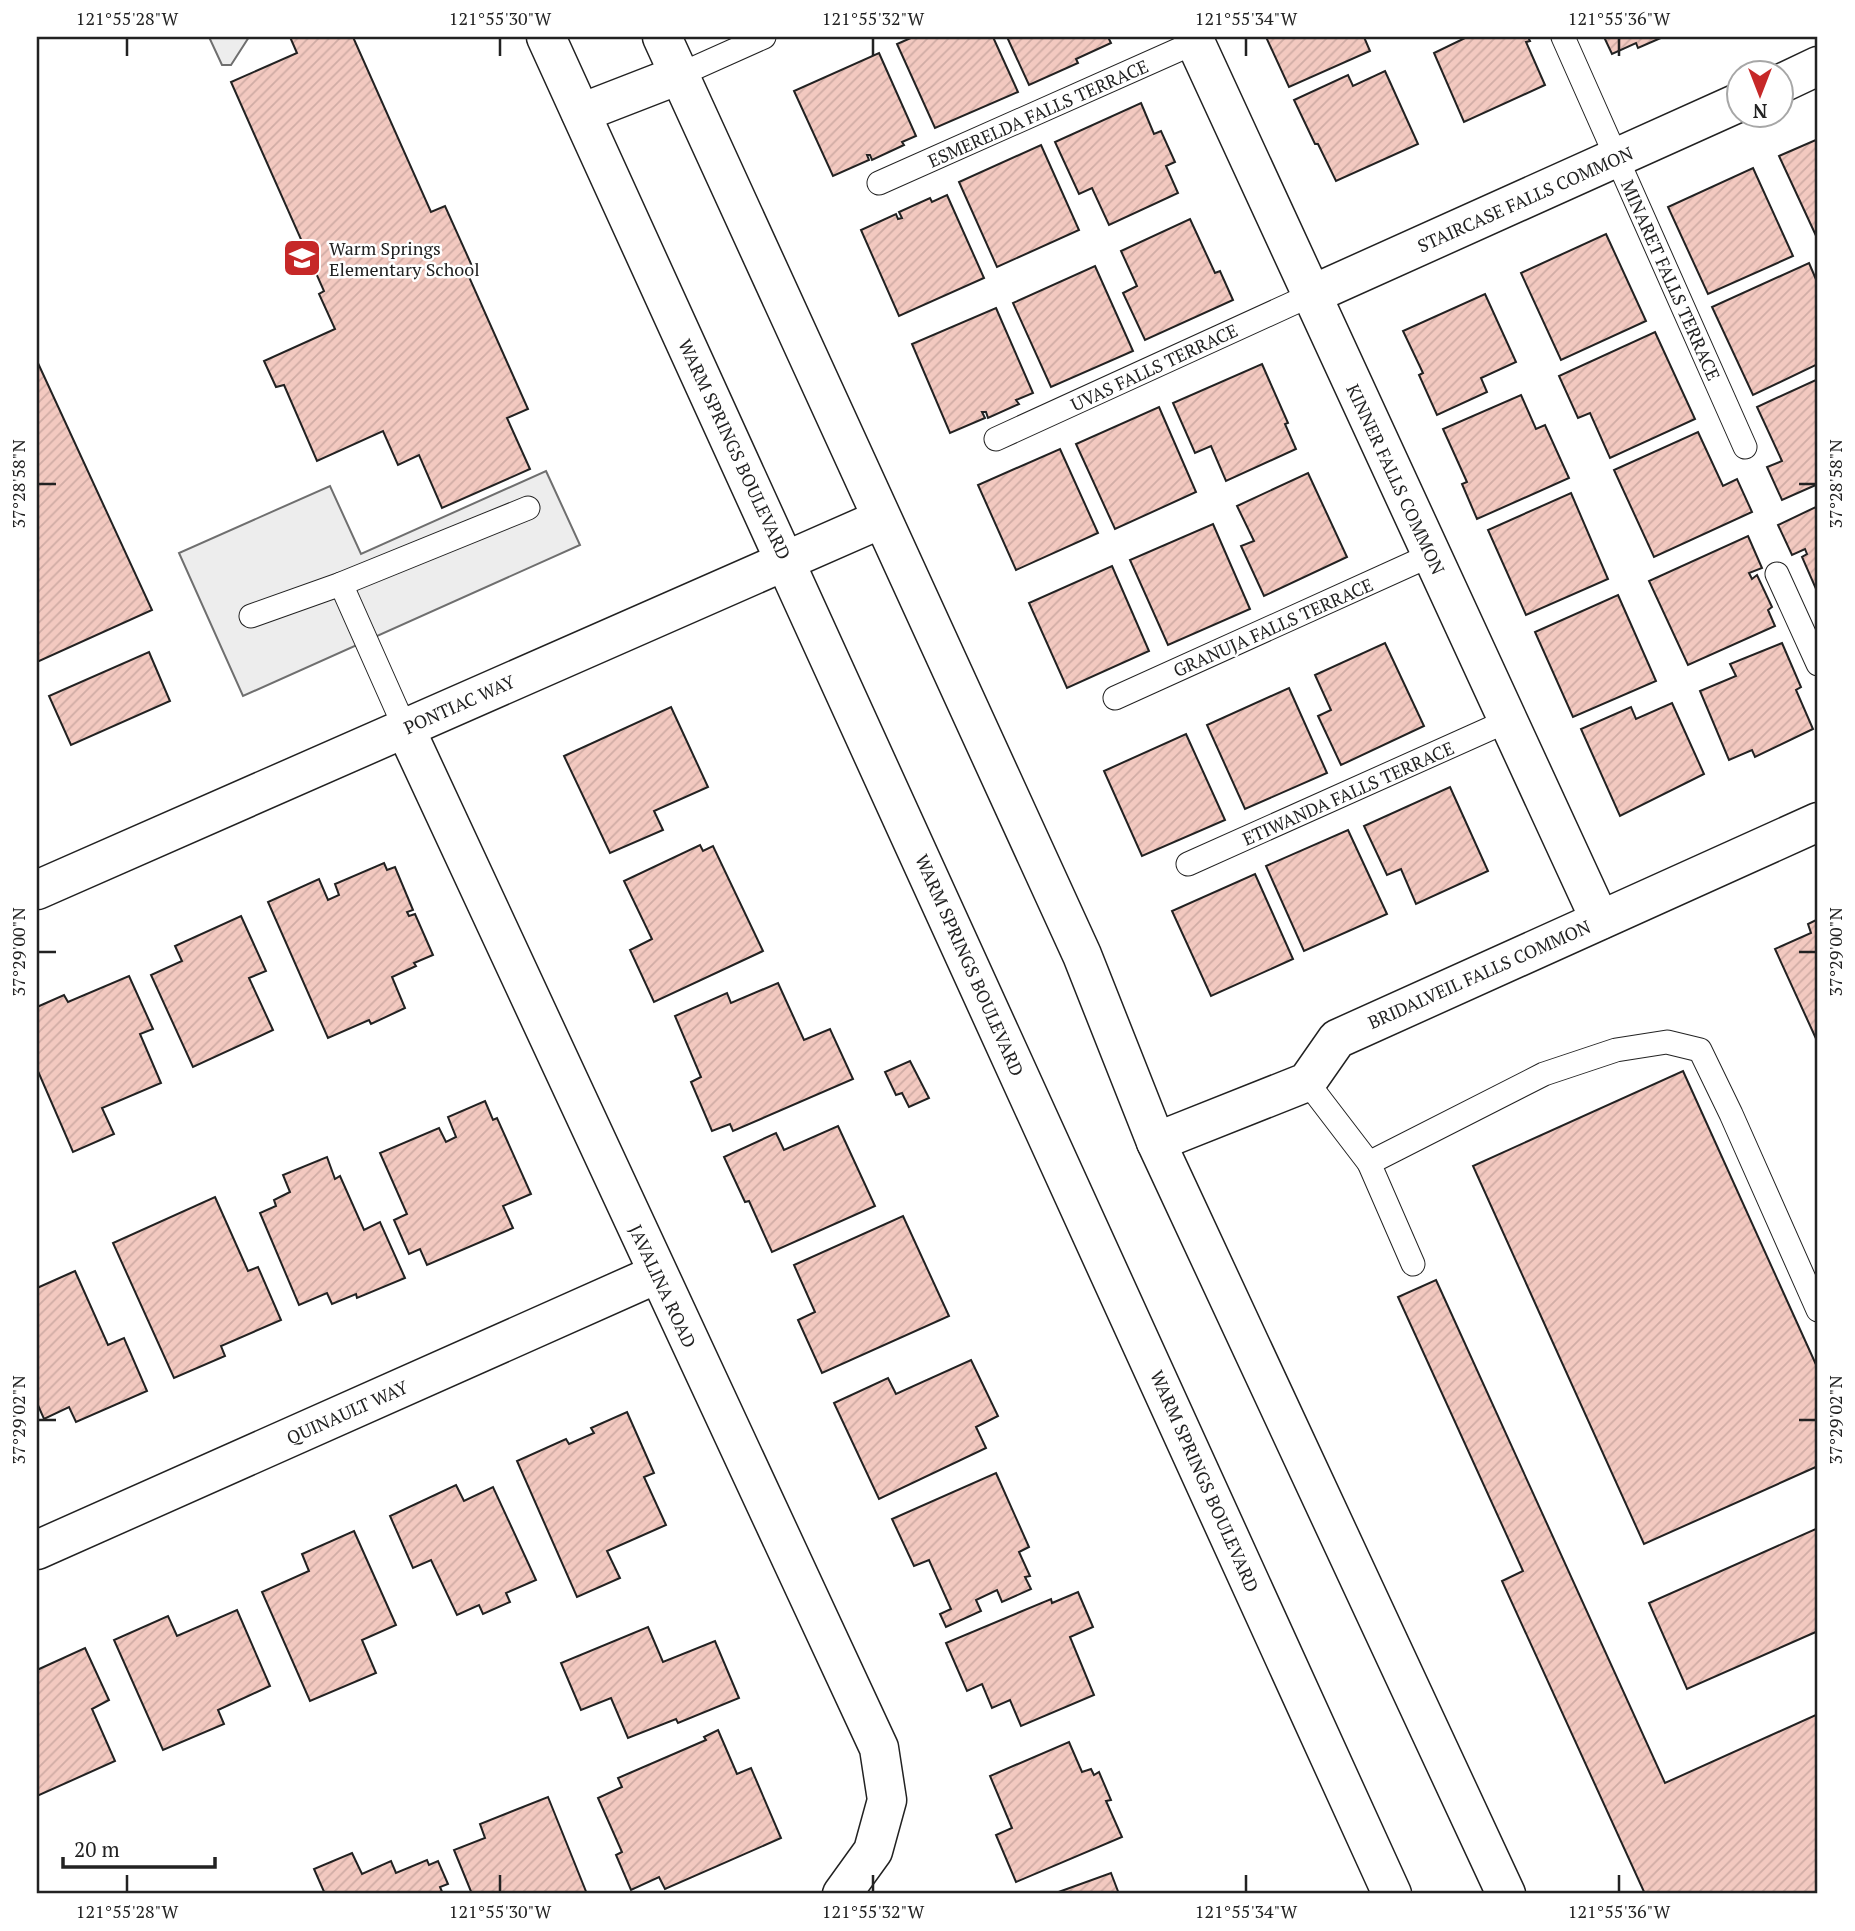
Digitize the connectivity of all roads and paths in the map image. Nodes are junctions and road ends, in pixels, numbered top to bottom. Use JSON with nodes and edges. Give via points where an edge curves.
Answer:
{"nodes":[{"id":1,"x":546,"y":37,"type":"edge"},
{"id":2,"x":662,"y":37,"type":"edge"},
{"id":3,"x":764,"y":37,"type":"edge"},
{"id":4,"x":1563,"y":37,"type":"edge"},
{"id":5,"x":1194,"y":40,"type":"edge"},
{"id":6,"x":1818,"y":66,"type":"edge"},
{"id":7,"x":679,"y":75,"type":"junction"},
{"id":8,"x":1796,"y":76,"type":"edge"},
{"id":9,"x":1726,"y":108,"type":"edge"},
{"id":10,"x":581,"y":113,"type":"junction"},
{"id":11,"x":1617,"y":157,"type":"junction"},
{"id":12,"x":880,"y":183,"type":"dead end"},
{"id":13,"x":1311,"y":295,"type":"junction"},
{"id":14,"x":996,"y":439,"type":"dead end"},
{"id":15,"x":1745,"y":447,"type":"dead end"},
{"id":16,"x":527,"y":508,"type":"dead end"},
{"id":17,"x":881,"y":519,"type":"junction"},
{"id":18,"x":1431,"y":555,"type":"junction"},
{"id":19,"x":787,"y":561,"type":"junction"},
{"id":20,"x":1777,"y":574,"type":"dead end"},
{"id":21,"x":341,"y":584,"type":"junction"},
{"id":22,"x":251,"y":617,"type":"dead end"},
{"id":23,"x":1818,"y":664,"type":"edge"},
{"id":24,"x":1115,"y":698,"type":"dead end"},
{"id":25,"x":1507,"y":721,"type":"junction"},
{"id":26,"x":405,"y":728,"type":"junction"},
{"id":27,"x":1818,"y":822,"type":"edge"},
{"id":28,"x":1188,"y":864,"type":"dead end"},
{"id":29,"x":37,"y":890,"type":"edge"},
{"id":30,"x":1600,"y":920,"type":"junction"},
{"id":31,"x":1307,"y":1082,"type":"junction"},
{"id":32,"x":1156,"y":1142,"type":"junction"},
{"id":33,"x":1369,"y":1163,"type":"junction"},
{"id":34,"x":1413,"y":1264,"type":"dead end"},
{"id":35,"x":657,"y":1274,"type":"junction"},
{"id":36,"x":1818,"y":1310,"type":"edge"},
{"id":37,"x":37,"y":1550,"type":"edge"},
{"id":38,"x":842,"y":1894,"type":"edge"},
{"id":39,"x":1392,"y":1894,"type":"edge"},
{"id":40,"x":1506,"y":1894,"type":"edge"}],
"edges":[{"from":1,"to":10,"type":"street","name":"WARM SPRINGS BOULEVARD"},
{"from":2,"to":7,"type":"street"},
{"from":3,"to":7,"type":"lane"},
{"from":4,"to":11,"type":"lane","name":"MINARET FALLS TERRACE"},
{"from":5,"to":12,"type":"lane","name":"ESMERELDA FALLS TERRACE"},
{"from":5,"to":13,"type":"street","name":"KINNER FALLS COMMON"},
{"from":6,"to":8,"type":"street"},
{"from":7,"to":10,"type":"street"},
{"from":7,"to":17,"type":"street"},
{"from":9,"to":11,"type":"street","name":"STAIRCASE FALLS COMMON"},
{"from":10,"to":19,"type":"street","name":"WARM SPRINGS BOULEVARD"},
{"from":11,"to":13,"type":"street","name":"STAIRCASE FALLS COMMON"},
{"from":11,"to":15,"type":"lane","name":"MINARET FALLS TERRACE"},
{"from":13,"to":14,"type":"lane","name":"UVAS FALLS TERRACE"},
{"from":13,"to":18,"type":"street","name":"KINNER FALLS COMMON"},
{"from":16,"to":21,"type":"lane"},
{"from":17,"to":19,"type":"street","name":"PONTIAC WAY"},
{"from":17,"to":32,"type":"street","via":[[1082,955]]},
{"from":18,"to":24,"type":"lane","name":"GRANUJA FALLS TERRACE"},
{"from":18,"to":25,"type":"street","name":"KINNER FALLS COMMON"},
{"from":19,"to":26,"type":"street","name":"PONTIAC WAY"},
{"from":19,"to":39,"type":"street","name":"WARM SPRINGS BOULEVARD"},
{"from":20,"to":23,"type":"lane"},
{"from":21,"to":22,"type":"lane"},
{"from":21,"to":26,"type":"lane"},
{"from":25,"to":28,"type":"lane","name":"ETIWANDA FALLS TERRACE"},
{"from":25,"to":30,"type":"street","name":"KINNER FALLS COMMON"},
{"from":26,"to":29,"type":"street","name":"PONTIAC WAY"},
{"from":26,"to":35,"type":"street","name":"JAVALINA ROAD"},
{"from":27,"to":30,"type":"street","name":"BRIDALVEIL FALLS COMMON"},
{"from":30,"to":31,"type":"street","name":"BRIDALVEIL FALLS COMMON","via":[[1337,1039]]},
{"from":31,"to":32,"type":"street"},
{"from":31,"to":33,"type":"lane"},
{"from":32,"to":40,"type":"street"},
{"from":33,"to":34,"type":"lane"},
{"from":33,"to":36,"type":"lane","via":[[1556,1070],[1616,1050],[1667,1042],[1700,1050]]},
{"from":35,"to":37,"type":"street","name":"QUINAULT WAY"},
{"from":35,"to":38,"type":"street","name":"JAVALINA ROAD","via":[[879,1748],[887,1800],[873,1851]]}]}
